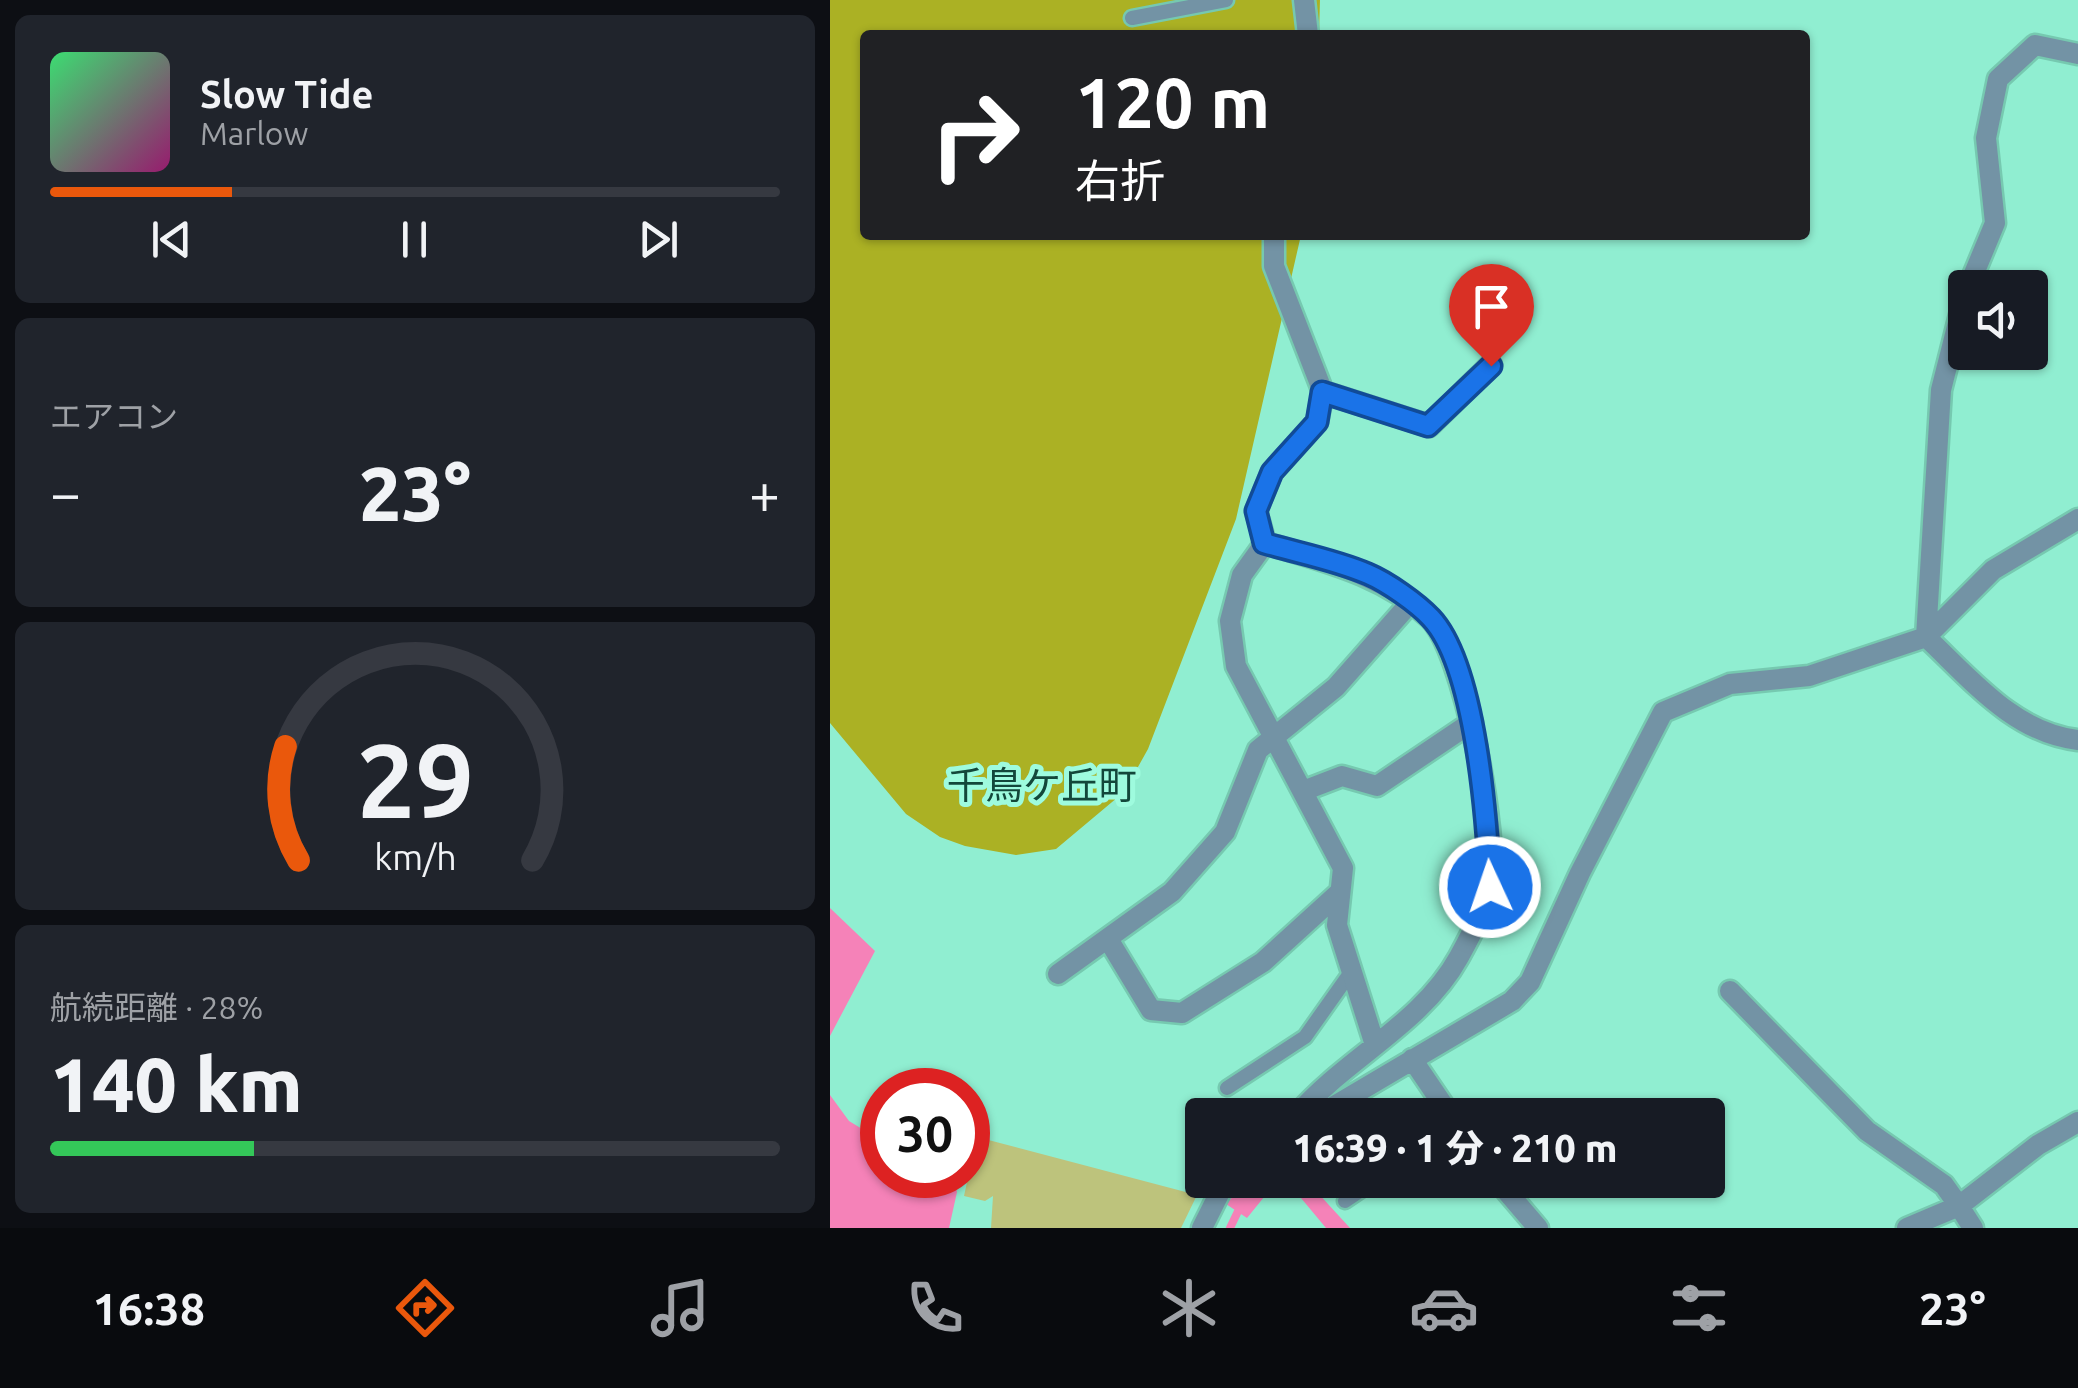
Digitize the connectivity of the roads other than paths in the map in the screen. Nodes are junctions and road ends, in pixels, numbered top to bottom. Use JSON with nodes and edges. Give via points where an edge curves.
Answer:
{"nodes":[{"id":1,"x":1226,"y":0,"type":"edge"},
{"id":2,"x":1304,"y":0,"type":"edge"},
{"id":3,"x":1132,"y":18,"type":"dead end"},
{"id":4,"x":1307,"y":30,"type":"edge"},
{"id":5,"x":2078,"y":54,"type":"edge"},
{"id":6,"x":1274,"y":240,"type":"edge"},
{"id":7,"x":1976,"y":270,"type":"edge"},
{"id":8,"x":1948,"y":362,"type":"edge"},
{"id":9,"x":1491,"y":366,"type":"dead end"},
{"id":10,"x":1322,"y":392,"type":"junction"},
{"id":11,"x":2078,"y":520,"type":"edge"},
{"id":12,"x":1264,"y":543,"type":"junction"},
{"id":13,"x":1410,"y":603,"type":"junction"},
{"id":14,"x":1926,"y":638,"type":"junction"},
{"id":15,"x":1472,"y":722,"type":"junction"},
{"id":16,"x":1272,"y":738,"type":"junction"},
{"id":17,"x":2078,"y":740,"type":"edge"},
{"id":18,"x":1303,"y":791,"type":"junction"},
{"id":19,"x":1340,"y":892,"type":"junction"},
{"id":20,"x":1108,"y":939,"type":"junction"},
{"id":21,"x":1351,"y":972,"type":"junction"},
{"id":22,"x":1058,"y":974,"type":"dead end"},
{"id":23,"x":1730,"y":991,"type":"dead end"},
{"id":24,"x":1374,"y":1045,"type":"junction"},
{"id":25,"x":1412,"y":1059,"type":"junction"},
{"id":26,"x":1227,"y":1088,"type":"dead end"},
{"id":27,"x":1312,"y":1098,"type":"edge"},
{"id":28,"x":1347,"y":1098,"type":"edge"},
{"id":29,"x":1438,"y":1098,"type":"edge"},
{"id":30,"x":2078,"y":1122,"type":"edge"},
{"id":31,"x":1217,"y":1198,"type":"edge"},
{"id":32,"x":1349,"y":1198,"type":"edge"},
{"id":33,"x":1512,"y":1198,"type":"edge"},
{"id":34,"x":1345,"y":1201,"type":"dead end"},
{"id":35,"x":1959,"y":1206,"type":"junction"},
{"id":36,"x":1202,"y":1228,"type":"edge"},
{"id":37,"x":1538,"y":1228,"type":"edge"},
{"id":38,"x":1907,"y":1228,"type":"edge"},
{"id":39,"x":1973,"y":1228,"type":"edge"}],
"edges":[{"from":1,"to":3,"type":"lane"},
{"from":2,"to":4,"type":"street"},
{"from":5,"to":7,"type":"street","via":[[2036,44],[1998,79],[1986,138],[1996,223]]},
{"from":6,"to":10,"type":"street","via":[[1274,266]]},
{"from":8,"to":14,"type":"street"},
{"from":9,"to":10,"type":"street","via":[[1428,426]]},
{"from":10,"to":12,"type":"street","via":[[1317,422],[1272,472],[1256,511]]},
{"from":11,"to":14,"type":"street","via":[[1993,570]]},
{"from":12,"to":13,"type":"street","via":[[1370,575]]},
{"from":12,"to":16,"type":"street","via":[[1242,575],[1230,621],[1236,666]]},
{"from":13,"to":15,"type":"street","via":[[1431,618],[1447,643]]},
{"from":13,"to":16,"type":"street","via":[[1336,687]]},
{"from":14,"to":17,"type":"street","via":[[2010,714],[2054,738]]},
{"from":14,"to":25,"type":"street","via":[[1809,676],[1730,684],[1664,712],[1530,982],[1512,1000]]},
{"from":15,"to":18,"type":"street","via":[[1377,786],[1342,776]]},
{"from":15,"to":24,"type":"street","via":[[1490,887],[1458,958],[1419,1010]]},
{"from":16,"to":18,"type":"street"},
{"from":16,"to":20,"type":"street","via":[[1258,750],[1225,832],[1172,892]]},
{"from":18,"to":19,"type":"street","via":[[1343,868]]},
{"from":19,"to":20,"type":"street","via":[[1262,962],[1182,1013],[1150,1010]]},
{"from":19,"to":21,"type":"street","via":[[1336,925]]},
{"from":20,"to":22,"type":"street"},
{"from":21,"to":24,"type":"street"},
{"from":21,"to":26,"type":"lane","via":[[1305,1036]]},
{"from":23,"to":35,"type":"street","via":[[1867,1131],[1944,1186]]},
{"from":24,"to":27,"type":"street"},
{"from":25,"to":28,"type":"street"},
{"from":25,"to":29,"type":"street"},
{"from":30,"to":35,"type":"street"},
{"from":31,"to":36,"type":"street"},
{"from":32,"to":34,"type":"lane"},
{"from":33,"to":37,"type":"street"},
{"from":35,"to":38,"type":"street"},
{"from":35,"to":39,"type":"street"}]}
